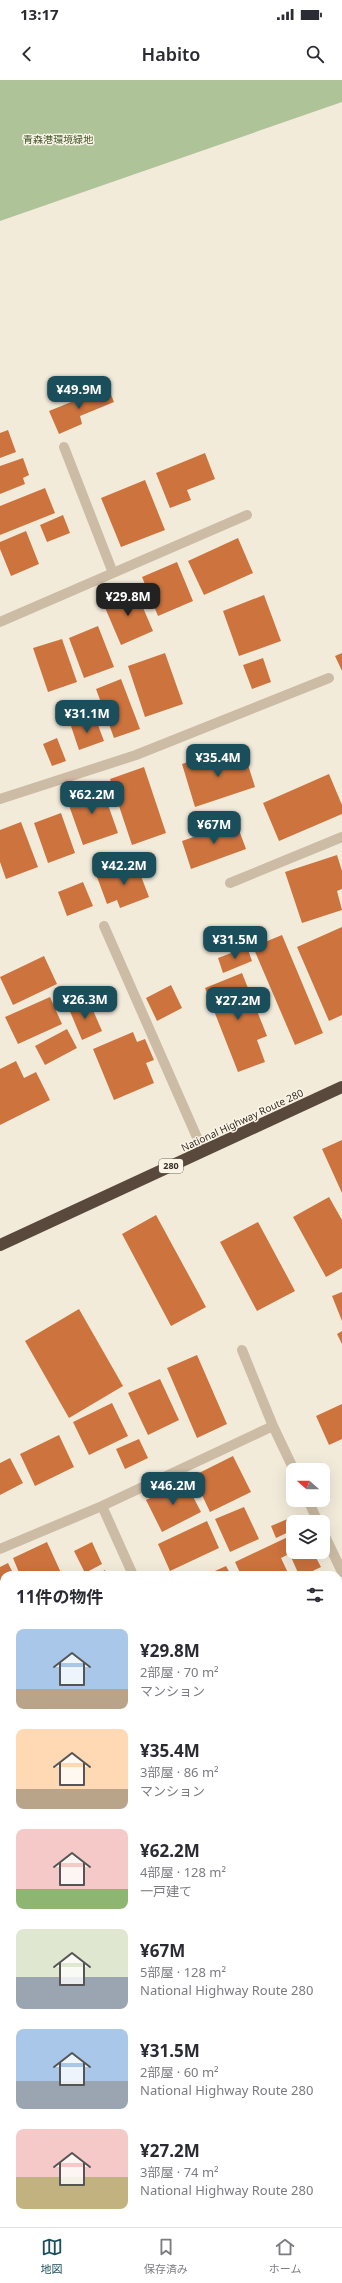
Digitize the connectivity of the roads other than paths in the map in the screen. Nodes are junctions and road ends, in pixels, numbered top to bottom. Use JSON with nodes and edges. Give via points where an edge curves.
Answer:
{"nodes":[{"id":1,"x":64,"y":447,"type":"dead end"},
{"id":2,"x":247,"y":515,"type":"dead end"},
{"id":3,"x":113,"y":573,"type":"junction"},
{"id":4,"x":0,"y":622,"type":"edge"},
{"id":5,"x":329,"y":678,"type":"dead end"},
{"id":6,"x":0,"y":799,"type":"edge"},
{"id":7,"x":342,"y":837,"type":"edge"},
{"id":8,"x":230,"y":882,"type":"dead end"},
{"id":9,"x":104,"y":926,"type":"dead end"},
{"id":10,"x":342,"y":1087,"type":"edge"},
{"id":11,"x":203,"y":1151,"type":"junction"},
{"id":12,"x":0,"y":1244,"type":"edge"},
{"id":13,"x":242,"y":1350,"type":"dead end"},
{"id":14,"x":273,"y":1426,"type":"junction"},
{"id":15,"x":291,"y":1463,"type":"edge"},
{"id":16,"x":102,"y":1506,"type":"junction"},
{"id":17,"x":330,"y":1547,"type":"edge"},
{"id":18,"x":0,"y":1549,"type":"edge"},
{"id":19,"x":131,"y":1571,"type":"edge"},
{"id":20,"x":342,"y":1571,"type":"edge"}],
"edges":[{"from":1,"to":3,"type":"street"},
{"from":2,"to":3,"type":"street"},
{"from":3,"to":4,"type":"street"},
{"from":5,"to":6,"type":"street","via":[[136,755]]},
{"from":7,"to":8,"type":"street"},
{"from":9,"to":11,"type":"street"},
{"from":10,"to":11,"type":"highway","name":"National Highway Route 280","number":"280"},
{"from":11,"to":12,"type":"highway","name":"National Highway Route 280","number":"280"},
{"from":13,"to":14,"type":"street"},
{"from":14,"to":15,"type":"street"},
{"from":14,"to":16,"type":"street"},
{"from":16,"to":18,"type":"street"},
{"from":16,"to":19,"type":"street"},
{"from":17,"to":20,"type":"street"}]}
